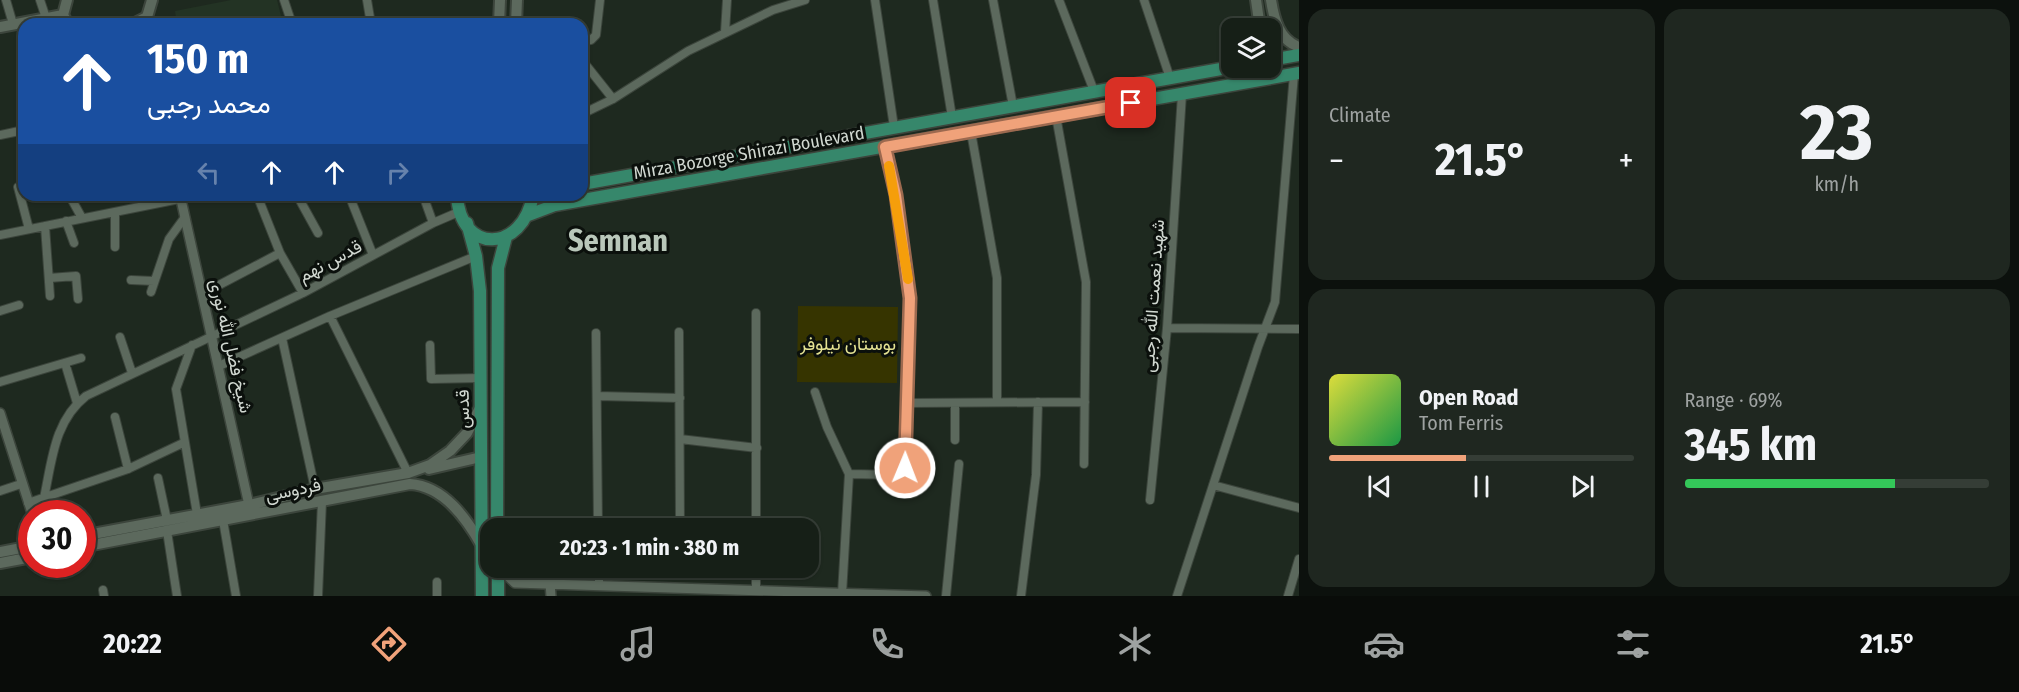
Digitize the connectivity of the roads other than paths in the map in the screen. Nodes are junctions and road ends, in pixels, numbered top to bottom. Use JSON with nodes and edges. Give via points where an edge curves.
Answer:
{"nodes":[{"id":1,"x":6,"y":0,"type":"edge"},
{"id":2,"x":40,"y":0,"type":"edge"},
{"id":3,"x":67,"y":0,"type":"edge"},
{"id":4,"x":153,"y":0,"type":"edge"},
{"id":5,"x":284,"y":0,"type":"edge"},
{"id":6,"x":367,"y":0,"type":"edge"},
{"id":7,"x":500,"y":0,"type":"edge"},
{"id":8,"x":517,"y":0,"type":"edge"},
{"id":9,"x":600,"y":0,"type":"edge"},
{"id":10,"x":727,"y":0,"type":"edge"},
{"id":11,"x":805,"y":0,"type":"edge"},
{"id":12,"x":875,"y":0,"type":"edge"},
{"id":13,"x":933,"y":0,"type":"edge"},
{"id":14,"x":993,"y":0,"type":"edge"},
{"id":15,"x":1059,"y":0,"type":"edge"},
{"id":16,"x":1144,"y":0,"type":"edge"},
{"id":17,"x":1256,"y":0,"type":"edge"},
{"id":18,"x":1271,"y":0,"type":"edge"},
{"id":19,"x":46,"y":18,"type":"edge"},
{"id":20,"x":66,"y":18,"type":"edge"},
{"id":21,"x":143,"y":18,"type":"edge"},
{"id":22,"x":290,"y":18,"type":"edge"},
{"id":23,"x":370,"y":18,"type":"edge"},
{"id":24,"x":499,"y":18,"type":"edge"},
{"id":25,"x":516,"y":18,"type":"edge"},
{"id":26,"x":1263,"y":18,"type":"edge"},
{"id":27,"x":1268,"y":18,"type":"edge"},
{"id":28,"x":18,"y":23,"type":"edge"},
{"id":29,"x":13,"y":24,"type":"junction"},
{"id":30,"x":0,"y":27,"type":"edge"},
{"id":31,"x":725,"y":32,"type":"junction"},
{"id":32,"x":1281,"y":34,"type":"edge"},
{"id":33,"x":588,"y":40,"type":"edge"},
{"id":34,"x":1299,"y":47,"type":"edge"},
{"id":35,"x":1299,"y":55,"type":"edge"},
{"id":36,"x":1281,"y":58,"type":"edge"},
{"id":37,"x":588,"y":68,"type":"edge"},
{"id":38,"x":1221,"y":69,"type":"edge"},
{"id":39,"x":1297,"y":74,"type":"edge"},
{"id":40,"x":1170,"y":78,"type":"junction"},
{"id":41,"x":1094,"y":91,"type":"junction"},
{"id":42,"x":1182,"y":94,"type":"junction"},
{"id":43,"x":613,"y":99,"type":"junction"},
{"id":44,"x":1013,"y":106,"type":"junction"},
{"id":45,"x":588,"y":111,"type":"edge"},
{"id":46,"x":1056,"y":116,"type":"junction"},
{"id":47,"x":952,"y":117,"type":"junction"},
{"id":48,"x":894,"y":128,"type":"junction"},
{"id":49,"x":18,"y":131,"type":"edge"},
{"id":50,"x":971,"y":132,"type":"junction"},
{"id":51,"x":0,"y":135,"type":"edge"},
{"id":52,"x":885,"y":147,"type":"junction"},
{"id":53,"x":642,"y":173,"type":"junction"},
{"id":54,"x":588,"y":183,"type":"edge"},
{"id":55,"x":643,"y":190,"type":"junction"},
{"id":56,"x":588,"y":199,"type":"edge"},
{"id":57,"x":22,"y":201,"type":"edge"},
{"id":58,"x":73,"y":201,"type":"edge"},
{"id":59,"x":163,"y":201,"type":"edge"},
{"id":60,"x":181,"y":201,"type":"edge"},
{"id":61,"x":259,"y":201,"type":"edge"},
{"id":62,"x":300,"y":201,"type":"edge"},
{"id":63,"x":351,"y":201,"type":"edge"},
{"id":64,"x":425,"y":201,"type":"edge"},
{"id":65,"x":458,"y":201,"type":"edge"},
{"id":66,"x":531,"y":201,"type":"edge"},
{"id":67,"x":578,"y":201,"type":"edge"},
{"id":68,"x":461,"y":211,"type":"junction"},
{"id":69,"x":115,"y":212,"type":"junction"},
{"id":70,"x":526,"y":216,"type":"junction"},
{"id":71,"x":185,"y":217,"type":"junction"},
{"id":72,"x":82,"y":218,"type":"junction"},
{"id":73,"x":66,"y":221,"type":"junction"},
{"id":74,"x":433,"y":223,"type":"junction"},
{"id":75,"x":467,"y":223,"type":"junction"},
{"id":76,"x":45,"y":225,"type":"junction"},
{"id":77,"x":29,"y":229,"type":"junction"},
{"id":78,"x":318,"y":233,"type":"dead end"},
{"id":79,"x":0,"y":235,"type":"edge"},
{"id":80,"x":507,"y":237,"type":"junction"},
{"id":81,"x":74,"y":243,"type":"dead end"},
{"id":82,"x":115,"y":247,"type":"dead end"},
{"id":83,"x":280,"y":253,"type":"junction"},
{"id":84,"x":373,"y":255,"type":"junction"},
{"id":85,"x":476,"y":256,"type":"junction"},
{"id":86,"x":49,"y":278,"type":"junction"},
{"id":87,"x":131,"y":280,"type":"dead end"},
{"id":88,"x":154,"y":281,"type":"junction"},
{"id":89,"x":151,"y":292,"type":"dead end"},
{"id":90,"x":303,"y":293,"type":"junction"},
{"id":91,"x":202,"y":294,"type":"junction"},
{"id":92,"x":50,"y":296,"type":"dead end"},
{"id":93,"x":78,"y":299,"type":"dead end"},
{"id":94,"x":19,"y":305,"type":"dead end"},
{"id":95,"x":0,"y":311,"type":"edge"},
{"id":96,"x":756,"y":313,"type":"dead end"},
{"id":97,"x":330,"y":316,"type":"junction"},
{"id":98,"x":1167,"y":328,"type":"junction"},
{"id":99,"x":1266,"y":328,"type":"junction"},
{"id":100,"x":1299,"y":328,"type":"edge"},
{"id":101,"x":680,"y":332,"type":"dead end"},
{"id":102,"x":596,"y":333,"type":"dead end"},
{"id":103,"x":213,"y":336,"type":"junction"},
{"id":104,"x":120,"y":337,"type":"dead end"},
{"id":105,"x":282,"y":338,"type":"junction"},
{"id":106,"x":192,"y":345,"type":"junction"},
{"id":107,"x":430,"y":345,"type":"dead end"},
{"id":108,"x":81,"y":358,"type":"dead end"},
{"id":109,"x":65,"y":363,"type":"junction"},
{"id":110,"x":219,"y":366,"type":"junction"},
{"id":111,"x":132,"y":373,"type":"junction"},
{"id":112,"x":481,"y":378,"type":"junction"},
{"id":113,"x":0,"y":382,"type":"edge"},
{"id":114,"x":815,"y":392,"type":"dead end"},
{"id":115,"x":597,"y":396,"type":"junction"},
{"id":116,"x":680,"y":398,"type":"junction"},
{"id":117,"x":997,"y":402,"type":"junction"},
{"id":118,"x":1038,"y":402,"type":"junction"},
{"id":119,"x":1084,"y":402,"type":"junction"},
{"id":120,"x":77,"y":403,"type":"junction"},
{"id":121,"x":906,"y":403,"type":"junction"},
{"id":122,"x":955,"y":403,"type":"junction"},
{"id":123,"x":481,"y":406,"type":"junction"},
{"id":124,"x":0,"y":413,"type":"edge"},
{"id":125,"x":116,"y":417,"type":"dead end"},
{"id":126,"x":680,"y":439,"type":"junction"},
{"id":127,"x":955,"y":440,"type":"dead end"},
{"id":128,"x":183,"y":443,"type":"junction"},
{"id":129,"x":757,"y":448,"type":"junction"},
{"id":130,"x":482,"y":457,"type":"junction"},
{"id":131,"x":496,"y":457,"type":"junction"},
{"id":132,"x":959,"y":464,"type":"dead end"},
{"id":133,"x":1084,"y":464,"type":"dead end"},
{"id":134,"x":128,"y":469,"type":"junction"},
{"id":135,"x":408,"y":473,"type":"junction"},
{"id":136,"x":849,"y":474,"type":"junction"},
{"id":137,"x":158,"y":478,"type":"dead end"},
{"id":138,"x":21,"y":484,"type":"junction"},
{"id":139,"x":1213,"y":485,"type":"junction"},
{"id":140,"x":315,"y":489,"type":"junction"},
{"id":141,"x":0,"y":491,"type":"edge"},
{"id":142,"x":44,"y":498,"type":"junction"},
{"id":143,"x":27,"y":500,"type":"edge"},
{"id":144,"x":38,"y":500,"type":"edge"},
{"id":145,"x":1150,"y":500,"type":"dead end"},
{"id":146,"x":322,"y":501,"type":"junction"},
{"id":147,"x":1299,"y":508,"type":"edge"},
{"id":148,"x":249,"y":510,"type":"junction"},
{"id":149,"x":197,"y":514,"type":"junction"},
{"id":150,"x":483,"y":518,"type":"edge"},
{"id":151,"x":497,"y":518,"type":"edge"},
{"id":152,"x":598,"y":518,"type":"edge"},
{"id":153,"x":680,"y":518,"type":"edge"},
{"id":154,"x":756,"y":518,"type":"edge"},
{"id":155,"x":223,"y":520,"type":"junction"},
{"id":156,"x":167,"y":525,"type":"junction"},
{"id":157,"x":96,"y":534,"type":"edge"},
{"id":158,"x":480,"y":541,"type":"edge"},
{"id":159,"x":96,"y":543,"type":"edge"},
{"id":160,"x":18,"y":549,"type":"edge"},
{"id":161,"x":0,"y":552,"type":"edge"},
{"id":162,"x":1299,"y":559,"type":"edge"},
{"id":163,"x":18,"y":560,"type":"edge"},
{"id":164,"x":0,"y":563,"type":"edge"},
{"id":165,"x":482,"y":578,"type":"edge"},
{"id":166,"x":498,"y":578,"type":"edge"},
{"id":167,"x":510,"y":578,"type":"edge"},
{"id":168,"x":599,"y":578,"type":"edge"},
{"id":169,"x":756,"y":578,"type":"edge"},
{"id":170,"x":437,"y":582,"type":"dead end"},
{"id":171,"x":550,"y":584,"type":"junction"},
{"id":172,"x":599,"y":586,"type":"junction"},
{"id":173,"x":756,"y":591,"type":"junction"},
{"id":174,"x":842,"y":594,"type":"junction"},
{"id":175,"x":177,"y":596,"type":"edge"},
{"id":176,"x":236,"y":596,"type":"edge"},
{"id":177,"x":318,"y":596,"type":"edge"},
{"id":178,"x":437,"y":596,"type":"edge"},
{"id":179,"x":482,"y":596,"type":"edge"},
{"id":180,"x":498,"y":596,"type":"edge"},
{"id":181,"x":551,"y":596,"type":"edge"},
{"id":182,"x":926,"y":596,"type":"edge"},
{"id":183,"x":946,"y":596,"type":"edge"},
{"id":184,"x":1020,"y":596,"type":"edge"},
{"id":185,"x":1177,"y":596,"type":"edge"},
{"id":186,"x":1288,"y":596,"type":"edge"}],
"edges":[{"from":1,"to":29,"type":"street"},
{"from":2,"to":19,"type":"street"},
{"from":3,"to":20,"type":"main road"},
{"from":4,"to":21,"type":"main road"},
{"from":5,"to":22,"type":"street"},
{"from":6,"to":23,"type":"street"},
{"from":7,"to":24,"type":"main road"},
{"from":8,"to":25,"type":"main road"},
{"from":9,"to":33,"type":"street","via":[[596,35]]},
{"from":10,"to":31,"type":"street"},
{"from":11,"to":31,"type":"street"},
{"from":12,"to":48,"type":"street"},
{"from":13,"to":47,"type":"street"},
{"from":14,"to":44,"type":"street"},
{"from":15,"to":41,"type":"street"},
{"from":16,"to":40,"type":"street"},
{"from":17,"to":26,"type":"main road"},
{"from":18,"to":27,"type":"main road"},
{"from":28,"to":29,"type":"main road"},
{"from":29,"to":30,"type":"main road"},
{"from":31,"to":43,"type":"street"},
{"from":32,"to":34,"type":"main road"},
{"from":35,"to":36,"type":"main road"},
{"from":37,"to":43,"type":"street"},
{"from":38,"to":40,"type":"main road","name":"Mirza Bozorge Shirazi Boulevard"},
{"from":39,"to":42,"type":"main road","name":"Mirza Bozorge Shirazi Boulevard"},
{"from":39,"to":99,"type":"street","via":[[1275,302]]},
{"from":40,"to":41,"type":"main road","name":"Mirza Bozorge Shirazi Boulevard"},
{"from":41,"to":44,"type":"main road","name":"Mirza Bozorge Shirazi Boulevard"},
{"from":42,"to":46,"type":"main road","name":"Mirza Bozorge Shirazi Boulevard"},
{"from":42,"to":98,"type":"street","name":"شهید نعمت الله رجبی"},
{"from":43,"to":45,"type":"street"},
{"from":44,"to":47,"type":"main road","name":"Mirza Bozorge Shirazi Boulevard"},
{"from":46,"to":50,"type":"main road","name":"Mirza Bozorge Shirazi Boulevard"},
{"from":46,"to":119,"type":"street","via":[[1086,282]]},
{"from":47,"to":48,"type":"main road","name":"Mirza Bozorge Shirazi Boulevard"},
{"from":48,"to":53,"type":"main road","name":"Mirza Bozorge Shirazi Boulevard"},
{"from":49,"to":51,"type":"street"},
{"from":50,"to":52,"type":"main road","name":"Mirza Bozorge Shirazi Boulevard"},
{"from":50,"to":117,"type":"street","via":[[997,278]]},
{"from":52,"to":55,"type":"main road","name":"Mirza Bozorge Shirazi Boulevard"},
{"from":52,"to":121,"type":"street","via":[[910,298]]},
{"from":53,"to":54,"type":"main road","name":"Mirza Bozorge Shirazi Boulevard"},
{"from":53,"to":55,"type":"main road"},
{"from":55,"to":56,"type":"main road","name":"Mirza Bozorge Shirazi Boulevard"},
{"from":57,"to":77,"type":"street"},
{"from":58,"to":72,"type":"street"},
{"from":59,"to":69,"type":"street"},
{"from":60,"to":71,"type":"street","name":"شیخ فضل الله نوری"},
{"from":61,"to":83,"type":"street"},
{"from":62,"to":78,"type":"street"},
{"from":63,"to":84,"type":"street"},
{"from":64,"to":74,"type":"street"},
{"from":65,"to":68,"type":"main road"},
{"from":66,"to":70,"type":"main road"},
{"from":67,"to":70,"type":"main road","name":"Mirza Bozorge Shirazi Boulevard"},
{"from":68,"to":74,"type":"street","name":"قدس نهم"},
{"from":68,"to":75,"type":"main road"},
{"from":69,"to":72,"type":"street"},
{"from":69,"to":82,"type":"street"},
{"from":70,"to":80,"type":"main road"},
{"from":71,"to":88,"type":"street","via":[[169,239]]},
{"from":71,"to":91,"type":"street","name":"شیخ فضل الله نوری"},
{"from":72,"to":73,"type":"street"},
{"from":73,"to":76,"type":"street"},
{"from":73,"to":81,"type":"street"},
{"from":74,"to":84,"type":"street","name":"قدس نهم"},
{"from":75,"to":80,"type":"main road","via":[[483,239]]},
{"from":75,"to":85,"type":"main road","name":"قدس"},
{"from":76,"to":77,"type":"street"},
{"from":76,"to":86,"type":"street"},
{"from":77,"to":79,"type":"street"},
{"from":80,"to":131,"type":"main road","name":"قدس","via":[[498,268]]},
{"from":83,"to":90,"type":"street"},
{"from":83,"to":91,"type":"street"},
{"from":84,"to":90,"type":"street","name":"قدس نهم"},
{"from":85,"to":97,"type":"street"},
{"from":85,"to":112,"type":"main road","name":"قدس"},
{"from":86,"to":92,"type":"street"},
{"from":86,"to":93,"type":"street","via":[[76,276]]},
{"from":87,"to":88,"type":"street"},
{"from":88,"to":89,"type":"street"},
{"from":90,"to":103,"type":"street","name":"قدس نهم"},
{"from":91,"to":103,"type":"street","name":"شیخ فضل الله نوری"},
{"from":94,"to":95,"type":"street"},
{"from":96,"to":129,"type":"street"},
{"from":97,"to":105,"type":"street"},
{"from":97,"to":135,"type":"street"},
{"from":98,"to":99,"type":"street"},
{"from":98,"to":145,"type":"street","name":"شهید نعمت الله رجبی"},
{"from":99,"to":100,"type":"street"},
{"from":99,"to":139,"type":"street"},
{"from":101,"to":116,"type":"street"},
{"from":102,"to":115,"type":"street"},
{"from":103,"to":106,"type":"street","name":"قدس نهم"},
{"from":103,"to":110,"type":"street","name":"شیخ فضل الله نوری"},
{"from":104,"to":111,"type":"street"},
{"from":105,"to":110,"type":"street"},
{"from":105,"to":140,"type":"street"},
{"from":106,"to":111,"type":"street","name":"قدس نهم"},
{"from":106,"to":128,"type":"street","via":[[176,384]]},
{"from":107,"to":112,"type":"street","via":[[431,379]]},
{"from":108,"to":109,"type":"street"},
{"from":109,"to":113,"type":"street"},
{"from":109,"to":120,"type":"street"},
{"from":110,"to":148,"type":"street","name":"شیخ فضل الله نوری"},
{"from":111,"to":120,"type":"street","name":"قدس نهم"},
{"from":112,"to":123,"type":"main road","name":"قدس"},
{"from":114,"to":136,"type":"street"},
{"from":115,"to":116,"type":"street"},
{"from":115,"to":152,"type":"street"},
{"from":116,"to":126,"type":"street"},
{"from":117,"to":118,"type":"street"},
{"from":117,"to":122,"type":"street"},
{"from":118,"to":119,"type":"street"},
{"from":118,"to":184,"type":"street","via":[[1036,475]]},
{"from":119,"to":133,"type":"street"},
{"from":120,"to":142,"type":"street","via":[[60,429]]},
{"from":121,"to":122,"type":"street"},
{"from":121,"to":136,"type":"street","via":[[902,472]]},
{"from":122,"to":127,"type":"street"},
{"from":123,"to":130,"type":"main road","name":"قدس"},
{"from":123,"to":135,"type":"main road","name":"فردوسی","via":[[467,433],[450,451],[430,465]]},
{"from":124,"to":138,"type":"street"},
{"from":125,"to":134,"type":"street"},
{"from":126,"to":129,"type":"street"},
{"from":126,"to":153,"type":"street"},
{"from":128,"to":134,"type":"street"},
{"from":128,"to":149,"type":"street"},
{"from":129,"to":154,"type":"street"},
{"from":130,"to":131,"type":"main road"},
{"from":130,"to":135,"type":"main road","name":"فردوسی"},
{"from":130,"to":150,"type":"main road","name":"قدس"},
{"from":131,"to":151,"type":"main road","name":"قدس"},
{"from":132,"to":183,"type":"street"},
{"from":134,"to":142,"type":"street"},
{"from":135,"to":140,"type":"main road","name":"فردوسی"},
{"from":136,"to":174,"type":"street"},
{"from":137,"to":156,"type":"street"},
{"from":138,"to":141,"type":"street"},
{"from":138,"to":143,"type":"street"},
{"from":139,"to":147,"type":"street"},
{"from":139,"to":185,"type":"street"},
{"from":140,"to":148,"type":"main road","name":"فردوسی"},
{"from":142,"to":144,"type":"street"},
{"from":146,"to":148,"type":"main road","name":"فردوسی"},
{"from":146,"to":158,"type":"main road","name":"فردوسی","via":[[424,484],[435,489],[470,524]]},
{"from":146,"to":177,"type":"street"},
{"from":148,"to":149,"type":"main road","name":"فردوسی"},
{"from":148,"to":155,"type":"main road","name":"فردوسی"},
{"from":149,"to":156,"type":"main road","name":"فردوسی"},
{"from":155,"to":156,"type":"main road","name":"فردوسی"},
{"from":155,"to":176,"type":"street"},
{"from":156,"to":157,"type":"main road","name":"فردوسی"},
{"from":156,"to":159,"type":"main road","name":"فردوسی"},
{"from":156,"to":175,"type":"street"},
{"from":160,"to":161,"type":"main road"},
{"from":162,"to":186,"type":"street"},
{"from":163,"to":164,"type":"main road"},
{"from":165,"to":179,"type":"main road","name":"قدس"},
{"from":166,"to":180,"type":"main road"},
{"from":167,"to":171,"type":"street","via":[[515,583]]},
{"from":168,"to":172,"type":"street"},
{"from":169,"to":173,"type":"street"},
{"from":170,"to":178,"type":"street"},
{"from":171,"to":172,"type":"street"},
{"from":171,"to":181,"type":"street"},
{"from":172,"to":173,"type":"street"},
{"from":173,"to":174,"type":"street"},
{"from":174,"to":182,"type":"street"}]}
